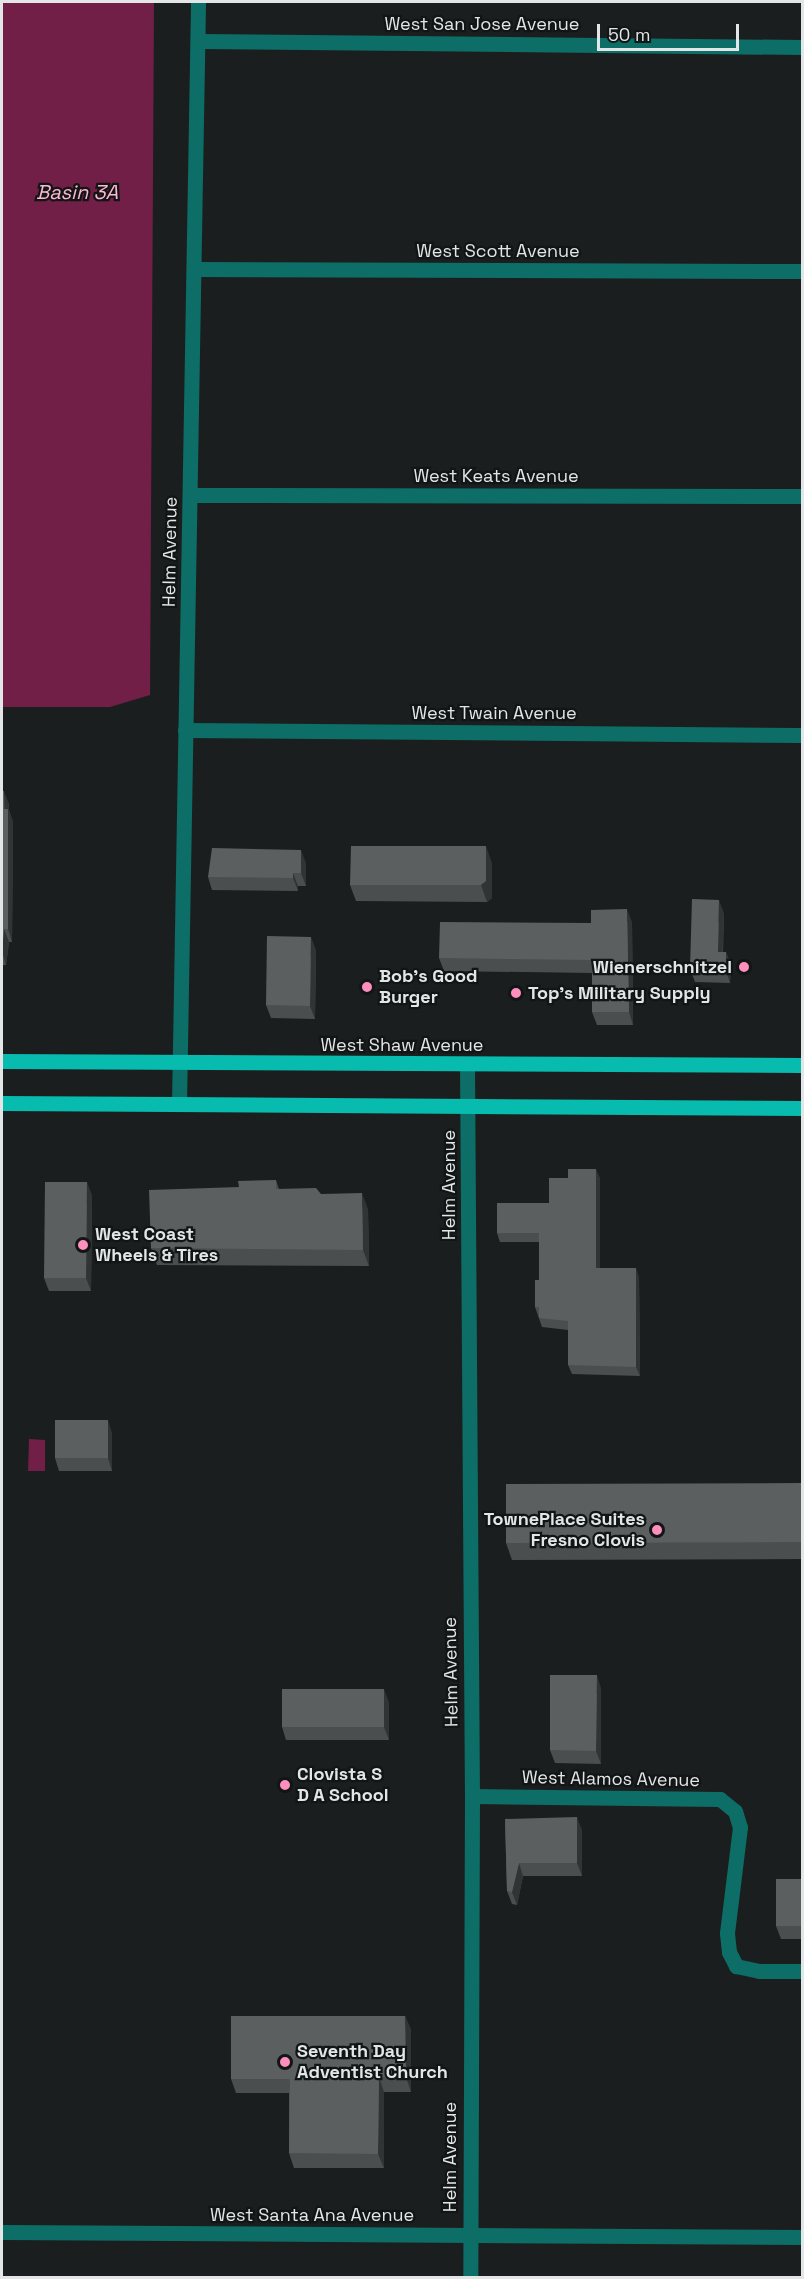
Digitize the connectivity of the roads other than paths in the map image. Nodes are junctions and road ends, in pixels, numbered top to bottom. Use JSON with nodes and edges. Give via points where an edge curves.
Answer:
{"nodes":[{"id":1,"x":198,"y":2,"type":"edge"},
{"id":2,"x":198,"y":41,"type":"junction"},
{"id":3,"x":802,"y":46,"type":"edge"},
{"id":4,"x":194,"y":269,"type":"junction"},
{"id":5,"x":802,"y":271,"type":"edge"},
{"id":6,"x":190,"y":495,"type":"junction"},
{"id":7,"x":802,"y":496,"type":"edge"},
{"id":8,"x":185,"y":730,"type":"junction"},
{"id":9,"x":802,"y":735,"type":"edge"},
{"id":10,"x":2,"y":1061,"type":"edge"},
{"id":11,"x":179,"y":1062,"type":"junction"},
{"id":12,"x":467,"y":1065,"type":"junction"},
{"id":13,"x":802,"y":1065,"type":"edge"},
{"id":14,"x":2,"y":1103,"type":"edge"},
{"id":15,"x":179,"y":1104,"type":"junction"},
{"id":16,"x":468,"y":1106,"type":"junction"},
{"id":17,"x":802,"y":1108,"type":"edge"},
{"id":18,"x":472,"y":1796,"type":"junction"},
{"id":19,"x":802,"y":1971,"type":"edge"},
{"id":20,"x":2,"y":2232,"type":"edge"},
{"id":21,"x":469,"y":2235,"type":"junction"},
{"id":22,"x":802,"y":2237,"type":"edge"},
{"id":23,"x":470,"y":2277,"type":"edge"}],
"edges":[{"from":1,"to":2,"type":"street","name":"Helm Avenue"},
{"from":2,"to":3,"type":"street","name":"West San Jose Avenue"},
{"from":2,"to":4,"type":"street","name":"Helm Avenue"},
{"from":4,"to":5,"type":"street","name":"West Scott Avenue"},
{"from":4,"to":6,"type":"street","name":"Helm Avenue"},
{"from":6,"to":7,"type":"street","name":"West Keats Avenue"},
{"from":6,"to":8,"type":"street","name":"Helm Avenue"},
{"from":8,"to":9,"type":"street","name":"West Twain Avenue"},
{"from":8,"to":11,"type":"street","name":"Helm Avenue"},
{"from":10,"to":11,"type":"main road","name":"West Shaw Avenue"},
{"from":11,"to":12,"type":"main road","name":"West Shaw Avenue"},
{"from":11,"to":15,"type":"street","name":"Helm Avenue"},
{"from":12,"to":13,"type":"main road","name":"West Shaw Avenue"},
{"from":12,"to":16,"type":"street","name":"Helm Avenue"},
{"from":14,"to":15,"type":"main road"},
{"from":15,"to":16,"type":"main road"},
{"from":16,"to":17,"type":"main road"},
{"from":16,"to":18,"type":"street","name":"Helm Avenue"},
{"from":18,"to":19,"type":"street","name":"West Alamos Avenue","via":[[720,1799],[735,1811],[740,1827],[727,1933],[729,1952],[736,1966],[759,1971]]},
{"from":18,"to":21,"type":"street","name":"Helm Avenue"},
{"from":20,"to":21,"type":"street","name":"West Santa Ana Avenue"},
{"from":21,"to":22,"type":"street","name":"West Santa Ana Avenue"},
{"from":21,"to":23,"type":"street","name":"Helm Avenue"}]}
